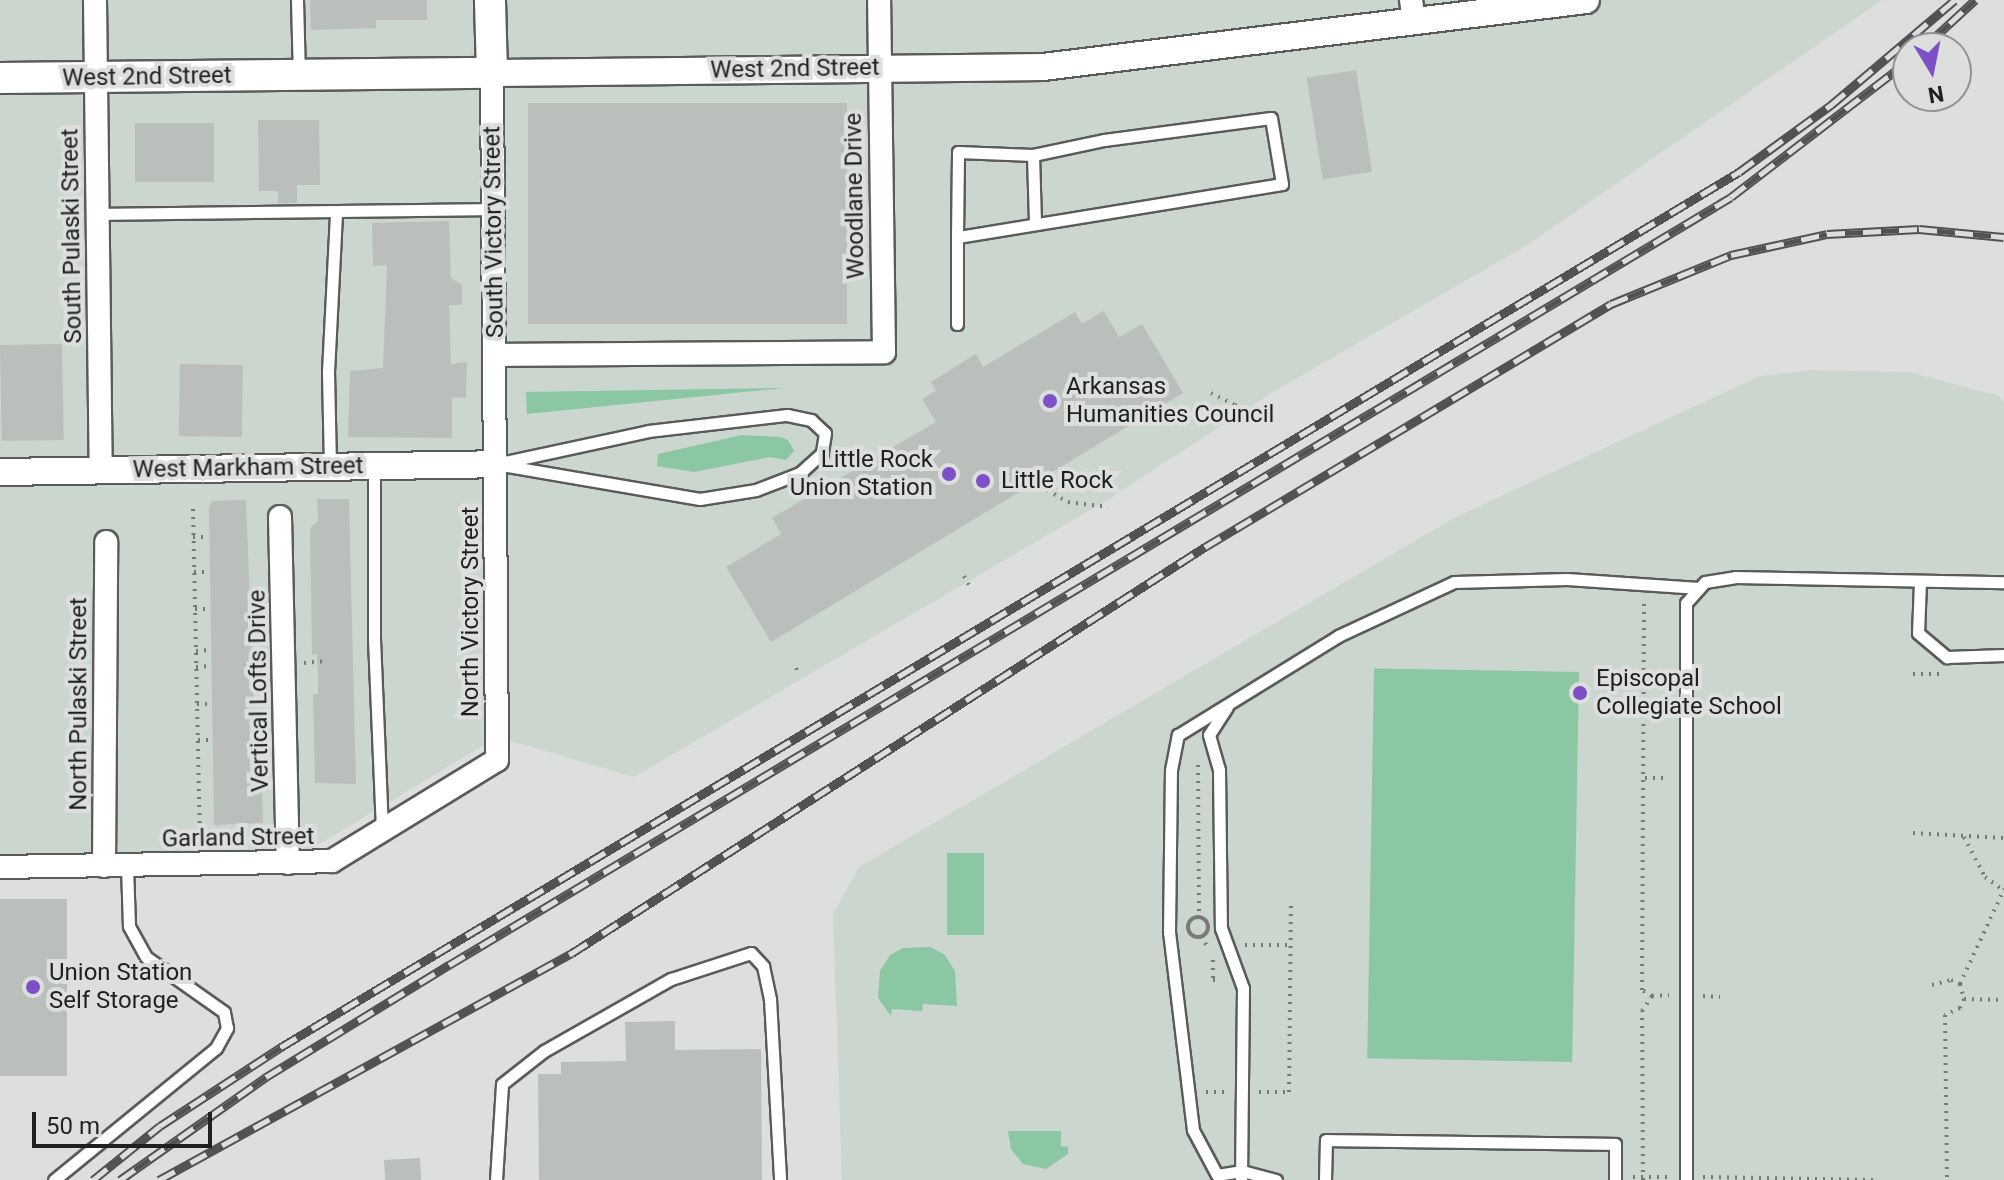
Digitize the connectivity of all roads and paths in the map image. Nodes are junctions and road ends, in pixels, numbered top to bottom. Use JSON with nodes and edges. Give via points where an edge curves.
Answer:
{"nodes":[{"id":1,"x":95,"y":0,"type":"edge"},
{"id":2,"x":297,"y":0,"type":"edge"},
{"id":3,"x":490,"y":0,"type":"edge"},
{"id":4,"x":879,"y":0,"type":"edge"},
{"id":5,"x":1586,"y":0,"type":"edge"},
{"id":6,"x":1413,"y":11,"type":"edge"},
{"id":7,"x":879,"y":68,"type":"junction"},
{"id":8,"x":492,"y":73,"type":"junction"},
{"id":9,"x":299,"y":75,"type":"junction"},
{"id":10,"x":96,"y":77,"type":"junction"},
{"id":11,"x":0,"y":78,"type":"edge"},
{"id":12,"x":1033,"y":155,"type":"junction"},
{"id":13,"x":494,"y":209,"type":"junction"},
{"id":14,"x":336,"y":213,"type":"junction"},
{"id":15,"x":97,"y":214,"type":"junction"},
{"id":16,"x":1035,"y":224,"type":"junction"},
{"id":17,"x":957,"y":237,"type":"junction"},
{"id":18,"x":957,"y":324,"type":"dead end"},
{"id":19,"x":495,"y":355,"type":"junction"},
{"id":20,"x":1211,"y":393,"type":"dead end"},
{"id":21,"x":1267,"y":412,"type":"dead end"},
{"id":22,"x":496,"y":464,"type":"junction"},
{"id":23,"x":374,"y":466,"type":"junction"},
{"id":24,"x":330,"y":467,"type":"junction"},
{"id":25,"x":101,"y":471,"type":"junction"},
{"id":26,"x":0,"y":472,"type":"edge"},
{"id":27,"x":1047,"y":490,"type":"dead end"},
{"id":28,"x":1108,"y":507,"type":"dead end"},
{"id":29,"x":193,"y":509,"type":"dead end"},
{"id":30,"x":280,"y":517,"type":"dead end"},
{"id":31,"x":193,"y":537,"type":"junction"},
{"id":32,"x":207,"y":537,"type":"dead end"},
{"id":33,"x":106,"y":542,"type":"dead end"},
{"id":34,"x":194,"y":572,"type":"junction"},
{"id":35,"x":207,"y":572,"type":"dead end"},
{"id":36,"x":964,"y":576,"type":"dead end"},
{"id":37,"x":1920,"y":582,"type":"junction"},
{"id":38,"x":2004,"y":582,"type":"edge"},
{"id":39,"x":1644,"y":584,"type":"junction"},
{"id":40,"x":1699,"y":588,"type":"junction"},
{"id":41,"x":971,"y":589,"type":"dead end"},
{"id":42,"x":195,"y":609,"type":"junction"},
{"id":43,"x":208,"y":609,"type":"dead end"},
{"id":44,"x":209,"y":650,"type":"dead end"},
{"id":45,"x":196,"y":651,"type":"junction"},
{"id":46,"x":2004,"y":655,"type":"edge"},
{"id":47,"x":267,"y":662,"type":"dead end"},
{"id":48,"x":210,"y":666,"type":"dead end"},
{"id":49,"x":245,"y":666,"type":"dead end"},
{"id":50,"x":196,"y":667,"type":"junction"},
{"id":51,"x":197,"y":704,"type":"junction"},
{"id":52,"x":210,"y":704,"type":"dead end"},
{"id":53,"x":1229,"y":704,"type":"junction"},
{"id":54,"x":198,"y":740,"type":"junction"},
{"id":55,"x":210,"y":740,"type":"dead end"},
{"id":56,"x":497,"y":760,"type":"joint"},
{"id":57,"x":1198,"y":765,"type":"dead end"},
{"id":58,"x":1645,"y":778,"type":"junction"},
{"id":59,"x":1667,"y":778,"type":"dead end"},
{"id":60,"x":382,"y":830,"type":"junction"},
{"id":61,"x":1913,"y":833,"type":"dead end"},
{"id":62,"x":1963,"y":836,"type":"junction"},
{"id":63,"x":2004,"y":838,"type":"edge"},
{"id":64,"x":200,"y":839,"type":"dead end"},
{"id":65,"x":288,"y":863,"type":"junction"},
{"id":66,"x":115,"y":866,"type":"junction"},
{"id":67,"x":0,"y":867,"type":"edge"},
{"id":68,"x":2004,"y":890,"type":"edge"},
{"id":69,"x":1291,"y":904,"type":"dead end"},
{"id":70,"x":1199,"y":917,"type":"junction"},
{"id":71,"x":1241,"y":945,"type":"dead end"},
{"id":72,"x":1291,"y":945,"type":"junction"},
{"id":73,"x":1960,"y":984,"type":"junction"},
{"id":74,"x":1932,"y":985,"type":"dead end"},
{"id":75,"x":1669,"y":995,"type":"dead end"},
{"id":76,"x":1652,"y":996,"type":"junction"},
{"id":77,"x":1696,"y":996,"type":"dead end"},
{"id":78,"x":1720,"y":997,"type":"dead end"},
{"id":79,"x":1964,"y":999,"type":"junction"},
{"id":80,"x":2004,"y":1000,"type":"edge"},
{"id":81,"x":1200,"y":1092,"type":"dead end"},
{"id":82,"x":1233,"y":1092,"type":"dead end"},
{"id":83,"x":1256,"y":1092,"type":"dead end"},
{"id":84,"x":1242,"y":1175,"type":"edge"},
{"id":85,"x":1630,"y":1177,"type":"dead end"},
{"id":86,"x":1671,"y":1177,"type":"dead end"},
{"id":87,"x":1691,"y":1178,"type":"edge"},
{"id":88,"x":1643,"y":1179,"type":"edge"},
{"id":89,"x":54,"y":1180,"type":"edge"},
{"id":90,"x":496,"y":1180,"type":"edge"},
{"id":91,"x":780,"y":1180,"type":"edge"},
{"id":92,"x":1276,"y":1180,"type":"edge"},
{"id":93,"x":1325,"y":1180,"type":"edge"},
{"id":94,"x":1615,"y":1180,"type":"edge"},
{"id":95,"x":1877,"y":1180,"type":"edge"},
{"id":96,"x":1947,"y":1180,"type":"edge"}],
"edges":[{"from":1,"to":10,"type":"street","name":"South Pulaski Street"},
{"from":2,"to":9,"type":"lane"},
{"from":3,"to":8,"type":"main road","name":"South Victory Street"},
{"from":4,"to":7,"type":"street","name":"Woodlane Drive"},
{"from":5,"to":6,"type":"street","name":"West 2nd Street"},
{"from":6,"to":7,"type":"street","name":"West 2nd Street","via":[[1116,61]]},
{"from":7,"to":8,"type":"street","name":"West 2nd Street"},
{"from":7,"to":19,"type":"street","name":"Woodlane Drive","via":[[884,352]]},
{"from":8,"to":9,"type":"main road","name":"West 2nd Street"},
{"from":8,"to":13,"type":"street","name":"South Victory Street"},
{"from":9,"to":10,"type":"main road","name":"West 2nd Street"},
{"from":10,"to":11,"type":"main road","name":"West 2nd Street"},
{"from":10,"to":15,"type":"street","name":"South Pulaski Street"},
{"from":12,"to":16,"type":"lane"},
{"from":12,"to":16,"type":"lane","via":[[1271,118],[1282,184]]},
{"from":12,"to":17,"type":"lane","via":[[958,152]]},
{"from":13,"to":14,"type":"lane"},
{"from":13,"to":19,"type":"street","name":"South Victory Street"},
{"from":14,"to":15,"type":"lane"},
{"from":14,"to":24,"type":"lane","via":[[328,372]]},
{"from":15,"to":25,"type":"street","name":"South Pulaski Street"},
{"from":16,"to":17,"type":"lane"},
{"from":17,"to":18,"type":"lane"},
{"from":19,"to":22,"type":"street","name":"South Victory Street"},
{"from":20,"to":21,"type":"path"},
{"from":22,"to":22,"type":"lane","via":[[700,499],[756,490],[800,473],[822,453],[825,433],[811,420],[787,415],[648,431]]},
{"from":22,"to":23,"type":"street","name":"West Markham Street"},
{"from":22,"to":56,"type":"street","name":"North Victory Street"},
{"from":23,"to":24,"type":"street","name":"West Markham Street"},
{"from":23,"to":60,"type":"lane"},
{"from":24,"to":25,"type":"street","name":"West Markham Street"},
{"from":25,"to":26,"type":"street","name":"West Markham Street"},
{"from":27,"to":28,"type":"path","via":[[1068,502]]},
{"from":29,"to":31,"type":"path"},
{"from":30,"to":65,"type":"street","name":"Vertical Lofts Drive"},
{"from":31,"to":32,"type":"path"},
{"from":31,"to":34,"type":"path"},
{"from":33,"to":66,"type":"street","name":"North Pulaski Street"},
{"from":34,"to":35,"type":"path"},
{"from":34,"to":42,"type":"path"},
{"from":36,"to":41,"type":"path"},
{"from":37,"to":38,"type":"lane"},
{"from":37,"to":40,"type":"lane","via":[[1735,577]]},
{"from":37,"to":46,"type":"lane","via":[[1918,633],[1947,657]]},
{"from":39,"to":40,"type":"lane"},
{"from":39,"to":53,"type":"lane","via":[[1567,579],[1454,582],[1338,636]]},
{"from":39,"to":58,"type":"path"},
{"from":40,"to":87,"type":"lane","via":[[1686,603],[1682,632]]},
{"from":42,"to":43,"type":"path"},
{"from":42,"to":45,"type":"path"},
{"from":44,"to":45,"type":"path"},
{"from":45,"to":50,"type":"path"},
{"from":47,"to":49,"type":"path"},
{"from":48,"to":50,"type":"path"},
{"from":50,"to":51,"type":"path"},
{"from":51,"to":52,"type":"path"},
{"from":51,"to":54,"type":"path"},
{"from":53,"to":84,"type":"lane","via":[[1209,735],[1219,770],[1221,928],[1243,988]]},
{"from":53,"to":84,"type":"lane","via":[[1178,735],[1171,770],[1169,932],[1193,1130],[1217,1175]]},
{"from":54,"to":55,"type":"path"},
{"from":54,"to":64,"type":"path"},
{"from":56,"to":60,"type":"street","name":"Garland Street"},
{"from":57,"to":70,"type":"path"},
{"from":58,"to":59,"type":"path"},
{"from":58,"to":76,"type":"path","via":[[1642,990]]},
{"from":60,"to":65,"type":"street","name":"Garland Street","via":[[332,861]]},
{"from":61,"to":62,"type":"path"},
{"from":62,"to":63,"type":"path"},
{"from":62,"to":68,"type":"path","via":[[1985,877]]},
{"from":65,"to":66,"type":"street","name":"Garland Street"},
{"from":66,"to":67,"type":"street","name":"Garland Street"},
{"from":66,"to":89,"type":"lane","via":[[129,926],[146,957],[224,1012],[227,1028],[216,1048]]},
{"from":68,"to":73,"type":"path"},
{"from":69,"to":72,"type":"path"},
{"from":70,"to":70,"type":"path","via":[[1188,923],[1195,937],[1208,929]]},
{"from":71,"to":72,"type":"path"},
{"from":72,"to":83,"type":"path","via":[[1289,1092]]},
{"from":73,"to":74,"type":"path","via":[[1951,980]]},
{"from":73,"to":79,"type":"path"},
{"from":75,"to":76,"type":"path"},
{"from":76,"to":88,"type":"path","via":[[1642,1011]]},
{"from":77,"to":78,"type":"path"},
{"from":79,"to":80,"type":"path"},
{"from":79,"to":96,"type":"path","via":[[1960,1008],[1945,1015]]},
{"from":81,"to":82,"type":"path"},
{"from":84,"to":92,"type":"lane"},
{"from":85,"to":88,"type":"path"},
{"from":86,"to":88,"type":"path"},
{"from":87,"to":95,"type":"path"},
{"from":90,"to":91,"type":"lane","via":[[502,1084],[544,1051],[671,979],[751,953],[763,966],[770,999]]},
{"from":93,"to":94,"type":"lane","via":[[1326,1140],[1615,1144]]}]}
